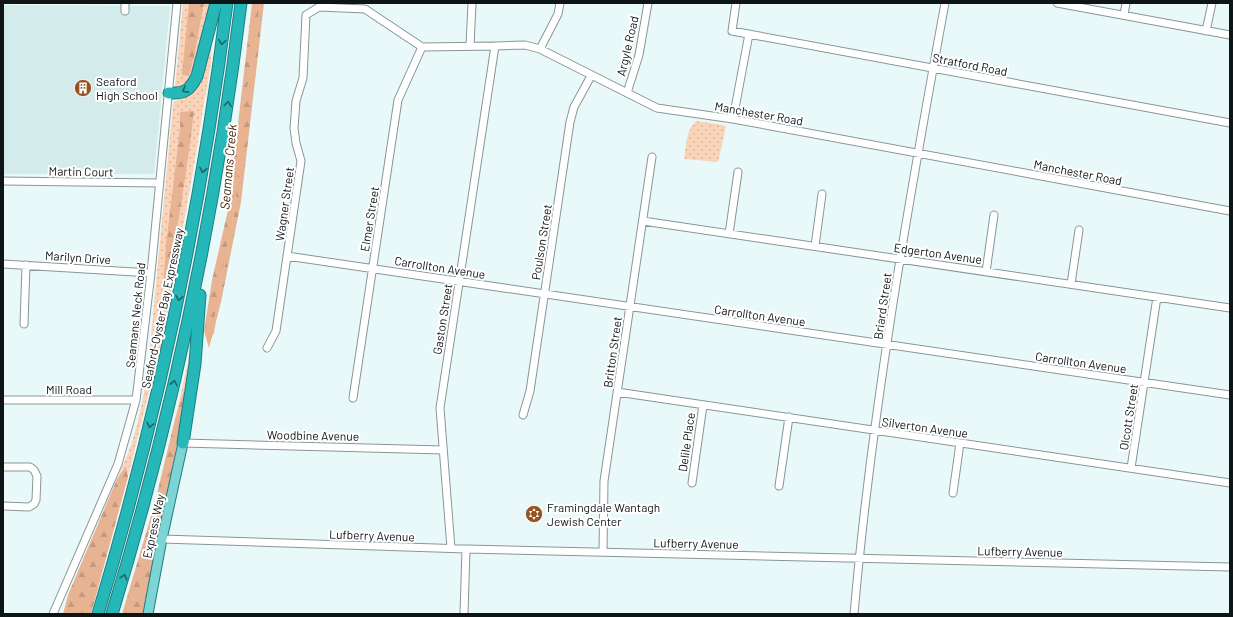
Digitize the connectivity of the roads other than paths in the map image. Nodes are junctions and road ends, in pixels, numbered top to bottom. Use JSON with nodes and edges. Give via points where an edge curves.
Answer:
{"nodes":[{"id":1,"x":177,"y":3,"type":"edge"},
{"id":2,"x":216,"y":3,"type":"edge"},
{"id":3,"x":227,"y":3,"type":"edge"},
{"id":4,"x":241,"y":3,"type":"edge"},
{"id":5,"x":472,"y":3,"type":"edge"},
{"id":6,"x":560,"y":3,"type":"edge"},
{"id":7,"x":648,"y":3,"type":"edge"},
{"id":8,"x":945,"y":3,"type":"edge"},
{"id":9,"x":1057,"y":3,"type":"edge"},
{"id":10,"x":1126,"y":3,"type":"edge"},
{"id":11,"x":1212,"y":3,"type":"edge"},
{"id":12,"x":736,"y":4,"type":"edge"},
{"id":13,"x":1124,"y":16,"type":"junction"},
{"id":14,"x":1206,"y":31,"type":"junction"},
{"id":15,"x":749,"y":34,"type":"junction"},
{"id":16,"x":1230,"y":35,"type":"edge"},
{"id":17,"x":470,"y":46,"type":"junction"},
{"id":18,"x":495,"y":46,"type":"junction"},
{"id":19,"x":422,"y":47,"type":"junction"},
{"id":20,"x":540,"y":49,"type":"junction"},
{"id":21,"x":933,"y":68,"type":"junction"},
{"id":22,"x":591,"y":76,"type":"junction"},
{"id":23,"x":169,"y":93,"type":"junction"},
{"id":24,"x":627,"y":93,"type":"junction"},
{"id":25,"x":733,"y":119,"type":"junction"},
{"id":26,"x":1230,"y":123,"type":"edge"},
{"id":27,"x":917,"y":153,"type":"junction"},
{"id":28,"x":652,"y":157,"type":"dead end"},
{"id":29,"x":738,"y":172,"type":"dead end"},
{"id":30,"x":3,"y":181,"type":"edge"},
{"id":31,"x":159,"y":183,"type":"junction"},
{"id":32,"x":822,"y":194,"type":"dead end"},
{"id":33,"x":210,"y":210,"type":"junction"},
{"id":34,"x":1230,"y":211,"type":"edge"},
{"id":35,"x":994,"y":215,"type":"dead end"},
{"id":36,"x":643,"y":220,"type":"junction"},
{"id":37,"x":1079,"y":230,"type":"dead end"},
{"id":38,"x":729,"y":234,"type":"junction"},
{"id":39,"x":815,"y":246,"type":"junction"},
{"id":40,"x":287,"y":256,"type":"junction"},
{"id":41,"x":900,"y":259,"type":"junction"},
{"id":42,"x":3,"y":264,"type":"edge"},
{"id":43,"x":26,"y":265,"type":"junction"},
{"id":44,"x":373,"y":268,"type":"junction"},
{"id":45,"x":986,"y":272,"type":"junction"},
{"id":46,"x":151,"y":273,"type":"junction"},
{"id":47,"x":459,"y":281,"type":"junction"},
{"id":48,"x":1071,"y":284,"type":"junction"},
{"id":49,"x":544,"y":294,"type":"junction"},
{"id":50,"x":1158,"y":297,"type":"junction"},
{"id":51,"x":630,"y":306,"type":"junction"},
{"id":52,"x":1230,"y":308,"type":"edge"},
{"id":53,"x":24,"y":324,"type":"dead end"},
{"id":54,"x":887,"y":344,"type":"junction"},
{"id":55,"x":267,"y":348,"type":"dead end"},
{"id":56,"x":1144,"y":383,"type":"junction"},
{"id":57,"x":617,"y":392,"type":"junction"},
{"id":58,"x":1230,"y":395,"type":"edge"},
{"id":59,"x":353,"y":398,"type":"dead end"},
{"id":60,"x":3,"y":400,"type":"edge"},
{"id":61,"x":136,"y":400,"type":"junction"},
{"id":62,"x":703,"y":405,"type":"junction"},
{"id":63,"x":523,"y":415,"type":"dead end"},
{"id":64,"x":789,"y":417,"type":"junction"},
{"id":65,"x":874,"y":430,"type":"junction"},
{"id":66,"x":183,"y":443,"type":"junction"},
{"id":67,"x":960,"y":443,"type":"junction"},
{"id":68,"x":442,"y":450,"type":"junction"},
{"id":69,"x":3,"y":467,"type":"edge"},
{"id":70,"x":1131,"y":468,"type":"junction"},
{"id":71,"x":692,"y":483,"type":"dead end"},
{"id":72,"x":1230,"y":483,"type":"edge"},
{"id":73,"x":778,"y":486,"type":"dead end"},
{"id":74,"x":953,"y":493,"type":"dead end"},
{"id":75,"x":3,"y":506,"type":"edge"},
{"id":76,"x":162,"y":539,"type":"junction"},
{"id":77,"x":451,"y":548,"type":"junction"},
{"id":78,"x":466,"y":549,"type":"junction"},
{"id":79,"x":602,"y":552,"type":"junction"},
{"id":80,"x":859,"y":558,"type":"junction"},
{"id":81,"x":1230,"y":567,"type":"edge"},
{"id":82,"x":53,"y":614,"type":"edge"},
{"id":83,"x":98,"y":614,"type":"edge"},
{"id":84,"x":112,"y":614,"type":"edge"},
{"id":85,"x":148,"y":614,"type":"edge"},
{"id":86,"x":464,"y":614,"type":"edge"},
{"id":87,"x":854,"y":614,"type":"edge"}],
"edges":[{"from":1,"to":23,"type":"street","name":"Seamans Neck Road"},
{"from":2,"to":23,"type":"highway","one_way":true,"via":[[197,76],[185,92]]},
{"from":3,"to":83,"type":"highway","name":"Seaford-Oyster Bay Expressway","one_way":true,"via":[[206,153],[175,316],[137,476]]},
{"from":33,"to":4,"type":"highway","one_way":true},
{"from":5,"to":17,"type":"street"},
{"from":6,"to":20,"type":"street","via":[[558,14]]},
{"from":7,"to":24,"type":"street","name":"Argyle Road","via":[[639,54]]},
{"from":8,"to":21,"type":"street","name":"Briard Street"},
{"from":9,"to":13,"type":"street"},
{"from":10,"to":13,"type":"street"},
{"from":11,"to":14,"type":"street"},
{"from":12,"to":15,"type":"street","name":"Stratford Road","via":[[732,31]]},
{"from":13,"to":14,"type":"street"},
{"from":14,"to":16,"type":"street"},
{"from":15,"to":21,"type":"street","name":"Stratford Road"},
{"from":15,"to":25,"type":"street"},
{"from":17,"to":18,"type":"street","name":"Manchester Road"},
{"from":17,"to":19,"type":"street","name":"Manchester Road"},
{"from":18,"to":20,"type":"street","name":"Manchester Road","via":[[525,45]]},
{"from":18,"to":47,"type":"street","name":"Gaston Street"},
{"from":19,"to":40,"type":"street","name":"Wagner Street","via":[[366,9],[319,7],[306,15],[303,78],[296,101],[294,128],[301,161]]},
{"from":19,"to":44,"type":"street","name":"Elmer Street","via":[[398,100]]},
{"from":20,"to":22,"type":"street","name":"Manchester Road"},
{"from":21,"to":26,"type":"street","name":"Stratford Road"},
{"from":21,"to":27,"type":"street","name":"Briard Street"},
{"from":22,"to":24,"type":"street","name":"Manchester Road"},
{"from":22,"to":49,"type":"street","name":"Poulson Street","via":[[574,107],[570,122]]},
{"from":23,"to":31,"type":"street","name":"Seamans Neck Road"},
{"from":24,"to":25,"type":"street","name":"Manchester Road","via":[[657,108]]},
{"from":25,"to":27,"type":"street","name":"Manchester Road"},
{"from":27,"to":34,"type":"street","name":"Manchester Road"},
{"from":27,"to":41,"type":"street","name":"Briard Street"},
{"from":28,"to":36,"type":"street","name":"Britton Street"},
{"from":29,"to":38,"type":"street"},
{"from":30,"to":31,"type":"street","name":"Martin Court"},
{"from":31,"to":46,"type":"street","name":"Seamans Neck Road"},
{"from":32,"to":39,"type":"street"},
{"from":33,"to":66,"type":"highway","via":[[195,364]]},
{"from":84,"to":33,"type":"highway","one_way":true,"via":[[137,532],[163,431],[189,319]]},
{"from":35,"to":45,"type":"street"},
{"from":36,"to":38,"type":"street","name":"Edgerton Avenue"},
{"from":36,"to":51,"type":"street","name":"Britton Street"},
{"from":37,"to":48,"type":"street"},
{"from":38,"to":39,"type":"street","name":"Edgerton Avenue"},
{"from":39,"to":41,"type":"street","name":"Edgerton Avenue"},
{"from":40,"to":44,"type":"street","name":"Carrollton Avenue"},
{"from":40,"to":55,"type":"street","name":"Wagner Street","via":[[276,331]]},
{"from":41,"to":45,"type":"street","name":"Edgerton Avenue"},
{"from":41,"to":54,"type":"street","name":"Briard Street"},
{"from":42,"to":43,"type":"street","name":"Marilyn Drive"},
{"from":43,"to":46,"type":"street","name":"Marilyn Drive"},
{"from":43,"to":53,"type":"street"},
{"from":44,"to":47,"type":"street","name":"Carrollton Avenue"},
{"from":44,"to":59,"type":"street","name":"Elmer Street"},
{"from":45,"to":48,"type":"street","name":"Edgerton Avenue"},
{"from":46,"to":61,"type":"street","name":"Seamans Neck Road"},
{"from":47,"to":49,"type":"street","name":"Carrollton Avenue"},
{"from":47,"to":68,"type":"street","name":"Gaston Street","via":[[440,408]]},
{"from":48,"to":50,"type":"street","name":"Edgerton Avenue"},
{"from":49,"to":51,"type":"street","name":"Carrollton Avenue"},
{"from":49,"to":63,"type":"street","name":"Poulson Street","via":[[530,391]]},
{"from":50,"to":52,"type":"street","name":"Edgerton Avenue"},
{"from":50,"to":56,"type":"street","name":"Olcott Street"},
{"from":51,"to":54,"type":"street","name":"Carrollton Avenue"},
{"from":51,"to":57,"type":"street","name":"Britton Street"},
{"from":54,"to":56,"type":"street","name":"Carrollton Avenue"},
{"from":54,"to":65,"type":"street","name":"Briard Street"},
{"from":56,"to":58,"type":"street","name":"Carrollton Avenue"},
{"from":56,"to":70,"type":"street","name":"Olcott Street"},
{"from":57,"to":62,"type":"street","name":"Silverton Avenue"},
{"from":57,"to":79,"type":"street","name":"Britton Street","via":[[604,481]]},
{"from":60,"to":61,"type":"street","name":"Mill Road"},
{"from":61,"to":82,"type":"street","name":"Seamans Neck Road","via":[[118,464]]},
{"from":62,"to":64,"type":"street","name":"Silverton Avenue"},
{"from":62,"to":71,"type":"street","name":"Delile Place"},
{"from":64,"to":65,"type":"street","name":"Silverton Avenue"},
{"from":64,"to":73,"type":"street"},
{"from":65,"to":67,"type":"street","name":"Silverton Avenue"},
{"from":65,"to":80,"type":"street","name":"Briard Street"},
{"from":66,"to":68,"type":"street","name":"Woodbine Avenue"},
{"from":66,"to":76,"type":"main road","name":"Express Way"},
{"from":67,"to":70,"type":"street","name":"Silverton Avenue"},
{"from":67,"to":74,"type":"street"},
{"from":68,"to":77,"type":"street","name":"Gaston Street"},
{"from":69,"to":75,"type":"street","via":[[30,467],[37,476],[34,504],[29,507]]},
{"from":70,"to":72,"type":"street","name":"Silverton Avenue"},
{"from":76,"to":77,"type":"street","name":"Lufberry Avenue"},
{"from":76,"to":85,"type":"main road","name":"Express Way"},
{"from":77,"to":78,"type":"street","name":"Lufberry Avenue"},
{"from":78,"to":79,"type":"street","name":"Lufberry Avenue"},
{"from":78,"to":86,"type":"street"},
{"from":79,"to":80,"type":"street","name":"Lufberry Avenue"},
{"from":80,"to":81,"type":"street","name":"Lufberry Avenue"},
{"from":80,"to":87,"type":"street","name":"Briard Street"}]}
